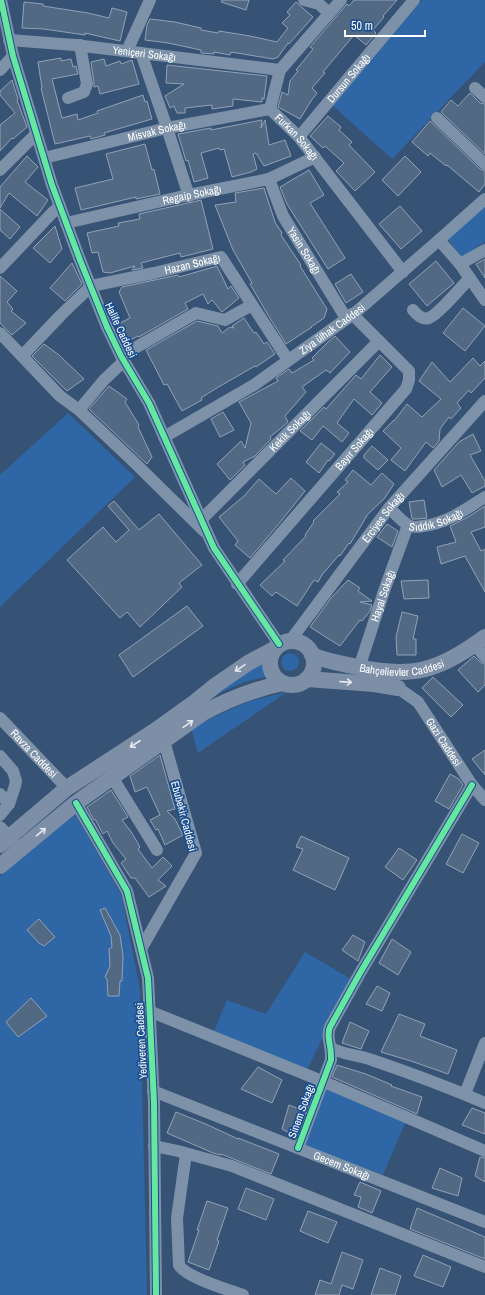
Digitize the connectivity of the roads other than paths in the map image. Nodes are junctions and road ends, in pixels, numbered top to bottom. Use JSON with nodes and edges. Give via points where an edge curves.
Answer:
{"nodes":[{"id":1,"x":1,"y":0,"type":"edge"},
{"id":2,"x":150,"y":0,"type":"edge"},
{"id":3,"x":304,"y":0,"type":"edge"},
{"id":4,"x":341,"y":0,"type":"edge"},
{"id":5,"x":414,"y":0,"type":"edge"},
{"id":6,"x":330,"y":12,"type":"junction"},
{"id":7,"x":9,"y":40,"type":"junction"},
{"id":8,"x":80,"y":45,"type":"junction"},
{"id":9,"x":127,"y":51,"type":"junction"},
{"id":10,"x":141,"y":53,"type":"junction"},
{"id":11,"x":13,"y":56,"type":"junction"},
{"id":12,"x":0,"y":70,"type":"edge"},
{"id":13,"x":280,"y":70,"type":"junction"},
{"id":14,"x":475,"y":88,"type":"dead end"},
{"id":15,"x":485,"y":97,"type":"edge"},
{"id":16,"x":68,"y":98,"type":"dead end"},
{"id":17,"x":270,"y":109,"type":"junction"},
{"id":18,"x":437,"y":118,"type":"dead end"},
{"id":19,"x":167,"y":128,"type":"junction"},
{"id":20,"x":36,"y":134,"type":"junction"},
{"id":21,"x":299,"y":138,"type":"junction"},
{"id":22,"x":314,"y":156,"type":"junction"},
{"id":23,"x":44,"y":158,"type":"junction"},
{"id":24,"x":485,"y":164,"type":"edge"},
{"id":25,"x":0,"y":170,"type":"edge"},
{"id":26,"x":269,"y":179,"type":"junction"},
{"id":27,"x":189,"y":196,"type":"junction"},
{"id":28,"x":485,"y":199,"type":"edge"},
{"id":29,"x":60,"y":206,"type":"junction"},
{"id":30,"x":66,"y":223,"type":"junction"},
{"id":31,"x":440,"y":240,"type":"junction"},
{"id":32,"x":485,"y":250,"type":"edge"},
{"id":33,"x":460,"y":264,"type":"junction"},
{"id":34,"x":0,"y":268,"type":"edge"},
{"id":35,"x":403,"y":272,"type":"junction"},
{"id":36,"x":470,"y":278,"type":"junction"},
{"id":37,"x":91,"y":286,"type":"junction"},
{"id":38,"x":485,"y":300,"type":"edge"},
{"id":39,"x":252,"y":305,"type":"junction"},
{"id":40,"x":413,"y":310,"type":"dead end"},
{"id":41,"x":349,"y":316,"type":"junction"},
{"id":42,"x":0,"y":333,"type":"edge"},
{"id":43,"x":379,"y":341,"type":"junction"},
{"id":44,"x":22,"y":356,"type":"junction"},
{"id":45,"x":123,"y":358,"type":"junction"},
{"id":46,"x":288,"y":360,"type":"junction"},
{"id":47,"x":485,"y":401,"type":"edge"},
{"id":48,"x":79,"y":410,"type":"junction"},
{"id":49,"x":164,"y":437,"type":"junction"},
{"id":50,"x":485,"y":497,"type":"edge"},
{"id":51,"x":389,"y":508,"type":"junction"},
{"id":52,"x":201,"y":520,"type":"junction"},
{"id":53,"x":408,"y":525,"type":"junction"},
{"id":54,"x":208,"y":536,"type":"junction"},
{"id":55,"x":237,"y":584,"type":"junction"},
{"id":56,"x":281,"y":645,"type":"junction"},
{"id":57,"x":482,"y":646,"type":"edge"},
{"id":58,"x":312,"y":655,"type":"junction"},
{"id":59,"x":359,"y":668,"type":"junction"},
{"id":60,"x":307,"y":679,"type":"junction"},
{"id":61,"x":283,"y":683,"type":"junction"},
{"id":62,"x":398,"y":688,"type":"junction"},
{"id":63,"x":0,"y":718,"type":"edge"},
{"id":64,"x":160,"y":736,"type":"junction"},
{"id":65,"x":0,"y":756,"type":"edge"},
{"id":66,"x":112,"y":777,"type":"junction"},
{"id":67,"x":472,"y":785,"type":"junction"},
{"id":68,"x":68,"y":788,"type":"junction"},
{"id":69,"x":0,"y":794,"type":"edge"},
{"id":70,"x":485,"y":800,"type":"edge"},
{"id":71,"x":76,"y":803,"type":"junction"},
{"id":72,"x":9,"y":804,"type":"junction"},
{"id":73,"x":0,"y":815,"type":"edge"},
{"id":74,"x":7,"y":840,"type":"edge"},
{"id":75,"x":157,"y":850,"type":"dead end"},
{"id":76,"x":0,"y":866,"type":"edge"},
{"id":77,"x":141,"y":949,"type":"junction"},
{"id":78,"x":149,"y":1011,"type":"junction"},
{"id":79,"x":485,"y":1043,"type":"edge"},
{"id":80,"x":331,"y":1048,"type":"junction"},
{"id":81,"x":322,"y":1081,"type":"junction"},
{"id":82,"x":153,"y":1091,"type":"junction"},
{"id":83,"x":465,"y":1094,"type":"junction"},
{"id":84,"x":485,"y":1103,"type":"edge"},
{"id":85,"x":154,"y":1146,"type":"junction"},
{"id":86,"x":298,"y":1148,"type":"junction"},
{"id":87,"x":485,"y":1151,"type":"edge"},
{"id":88,"x":186,"y":1154,"type":"junction"},
{"id":89,"x":485,"y":1222,"type":"edge"},
{"id":90,"x":485,"y":1267,"type":"edge"},
{"id":91,"x":156,"y":1295,"type":"edge"},
{"id":92,"x":243,"y":1295,"type":"edge"}],
"edges":[{"from":1,"to":7,"type":"street","name":"Halife Caddesi"},
{"from":2,"to":9,"type":"street"},
{"from":3,"to":6,"type":"street","via":[[319,4]]},
{"from":4,"to":6,"type":"street","name":"Furkan Sokağı"},
{"from":5,"to":21,"type":"street","name":"Dursun Sokağı"},
{"from":6,"to":13,"type":"street","name":"Furkan Sokağı"},
{"from":7,"to":8,"type":"street","name":"Yeniçeri Sokağı"},
{"from":7,"to":11,"type":"street","name":"Halife Caddesi"},
{"from":8,"to":9,"type":"street","name":"Yeniçeri Sokağı"},
{"from":8,"to":16,"type":"street","via":[[87,84],[84,92]]},
{"from":9,"to":10,"type":"street","name":"Yeniçeri Sokağı"},
{"from":10,"to":13,"type":"street","name":"Yeniçeri Sokağı"},
{"from":10,"to":19,"type":"street"},
{"from":11,"to":12,"type":"street"},
{"from":11,"to":20,"type":"street","name":"Halife Caddesi"},
{"from":13,"to":17,"type":"street","name":"Furkan Sokağı"},
{"from":14,"to":15,"type":"street"},
{"from":17,"to":19,"type":"street","name":"Misvak Sokağı"},
{"from":17,"to":21,"type":"street","name":"Furkan Sokağı"},
{"from":18,"to":24,"type":"street"},
{"from":19,"to":23,"type":"street","name":"Misvak Sokağı"},
{"from":19,"to":27,"type":"street"},
{"from":20,"to":23,"type":"street","name":"Halife Caddesi"},
{"from":20,"to":25,"type":"street"},
{"from":21,"to":22,"type":"street","name":"Furkan Sokağı"},
{"from":22,"to":26,"type":"street","name":"Regaip Sokağı"},
{"from":22,"to":35,"type":"street","name":"Furkan Sokağı"},
{"from":23,"to":29,"type":"street","name":"Halife Caddesi"},
{"from":26,"to":27,"type":"street","name":"Regaip Sokağı"},
{"from":26,"to":41,"type":"street","name":"Yasin Sokağı","via":[[283,216]]},
{"from":27,"to":30,"type":"street","name":"Regaip Sokağı"},
{"from":28,"to":31,"type":"street","name":"Ziya ülhak Caddesi"},
{"from":29,"to":30,"type":"street","name":"Halife Caddesi"},
{"from":29,"to":34,"type":"street"},
{"from":30,"to":37,"type":"street","name":"Halife Caddesi"},
{"from":31,"to":33,"type":"street"},
{"from":31,"to":35,"type":"street","name":"Ziya ülhak Caddesi"},
{"from":32,"to":33,"type":"street"},
{"from":33,"to":36,"type":"street"},
{"from":35,"to":41,"type":"street","name":"Ziya ülhak Caddesi"},
{"from":36,"to":38,"type":"street"},
{"from":36,"to":40,"type":"street","via":[[432,317],[422,317]]},
{"from":37,"to":39,"type":"street","name":"Hazan Sokağı","via":[[222,257]]},
{"from":37,"to":44,"type":"street"},
{"from":37,"to":45,"type":"street","name":"Halife Caddesi","via":[[107,327]]},
{"from":39,"to":45,"type":"street","via":[[225,320],[196,313]]},
{"from":39,"to":46,"type":"street","name":"Hazan Sokağı"},
{"from":41,"to":43,"type":"street","name":"Bayır Sokağı"},
{"from":41,"to":46,"type":"street","name":"Ziya ülhak Caddesi"},
{"from":42,"to":44,"type":"street"},
{"from":43,"to":52,"type":"street","name":"Kekik Sokağı"},
{"from":43,"to":55,"type":"street","name":"Bayır Sokağı","via":[[409,371],[406,389]]},
{"from":44,"to":48,"type":"street","via":[[60,396]]},
{"from":45,"to":48,"type":"street"},
{"from":45,"to":49,"type":"street","name":"Halife Caddesi"},
{"from":46,"to":49,"type":"street","name":"Ziya ülhak Caddesi","via":[[254,385]]},
{"from":47,"to":51,"type":"street","name":"Erciyes Sokağı"},
{"from":48,"to":54,"type":"street"},
{"from":49,"to":52,"type":"street","name":"Halife Caddesi"},
{"from":50,"to":53,"type":"street","name":"Sıddık Sokağı","via":[[446,520],[431,525]]},
{"from":51,"to":53,"type":"street","name":"Sıddık Sokağı"},
{"from":51,"to":56,"type":"street","name":"Erciyes Sokağı"},
{"from":52,"to":54,"type":"street","name":"Halife Caddesi"},
{"from":53,"to":59,"type":"street","name":"Hayal Sokağı"},
{"from":54,"to":55,"type":"street","name":"Halife Caddesi"},
{"from":55,"to":56,"type":"street","name":"Halife Caddesi"},
{"from":56,"to":58,"type":"main road","via":[[299,642],[306,646]]},
{"from":56,"to":61,"type":"main road","via":[[269,662],[274,676]]},
{"from":56,"to":64,"type":"main road","one_way":true,"via":[[216,685]]},
{"from":57,"to":59,"type":"main road","name":"Bahçelievler Caddesi","via":[[421,671],[405,673]]},
{"from":58,"to":59,"type":"main road","name":"Bahçelievler Caddesi"},
{"from":58,"to":60,"type":"main road","via":[[314,665]]},
{"from":59,"to":62,"type":"main road"},
{"from":60,"to":61,"type":"main road","via":[[294,685]]},
{"from":60,"to":62,"type":"main road","name":"Bahçelievler Caddesi","one_way":true},
{"from":64,"to":61,"type":"main road","one_way":true,"via":[[222,703]]},
{"from":62,"to":67,"type":"street","name":"Gazi Caddesi","via":[[418,702]]},
{"from":63,"to":68,"type":"street","name":"Ravza Caddesi"},
{"from":64,"to":66,"type":"main road"},
{"from":64,"to":68,"type":"main road","one_way":true},
{"from":64,"to":77,"type":"street","name":"Ebubekir Caddesi","via":[[196,853]]},
{"from":65,"to":72,"type":"street","via":[[14,771],[15,776],[15,786]]},
{"from":66,"to":71,"type":"main road"},
{"from":66,"to":75,"type":"street"},
{"from":67,"to":70,"type":"street","name":"Gazi Caddesi"},
{"from":67,"to":80,"type":"street","name":"Sinem Sokağı","via":[[330,1027],[328,1038]]},
{"from":68,"to":71,"type":"main road"},
{"from":68,"to":74,"type":"main road"},
{"from":69,"to":72,"type":"street"},
{"from":74,"to":71,"type":"main road","one_way":true},
{"from":71,"to":77,"type":"street","name":"Yediveren Caddesi","via":[[127,891]]},
{"from":72,"to":73,"type":"street"},
{"from":74,"to":76,"type":"main road"},
{"from":77,"to":78,"type":"street","name":"Yediveren Caddesi","via":[[148,978]]},
{"from":78,"to":81,"type":"street"},
{"from":78,"to":82,"type":"street","name":"Yediveren Caddesi"},
{"from":79,"to":83,"type":"street"},
{"from":80,"to":81,"type":"street","name":"Sinem Sokağı","via":[[331,1060]]},
{"from":80,"to":83,"type":"street"},
{"from":81,"to":86,"type":"street","name":"Sinem Sokağı"},
{"from":81,"to":87,"type":"street"},
{"from":82,"to":85,"type":"street","name":"Yediveren Caddesi"},
{"from":82,"to":86,"type":"street","name":"Gecem Sokağı"},
{"from":83,"to":84,"type":"street"},
{"from":85,"to":88,"type":"street"},
{"from":85,"to":91,"type":"street","name":"Yediveren Caddesi"},
{"from":86,"to":89,"type":"street","name":"Gecem Sokağı"},
{"from":88,"to":90,"type":"street","via":[[232,1166]]},
{"from":88,"to":92,"type":"street","via":[[177,1218],[179,1265],[182,1270],[205,1281]]}]}
